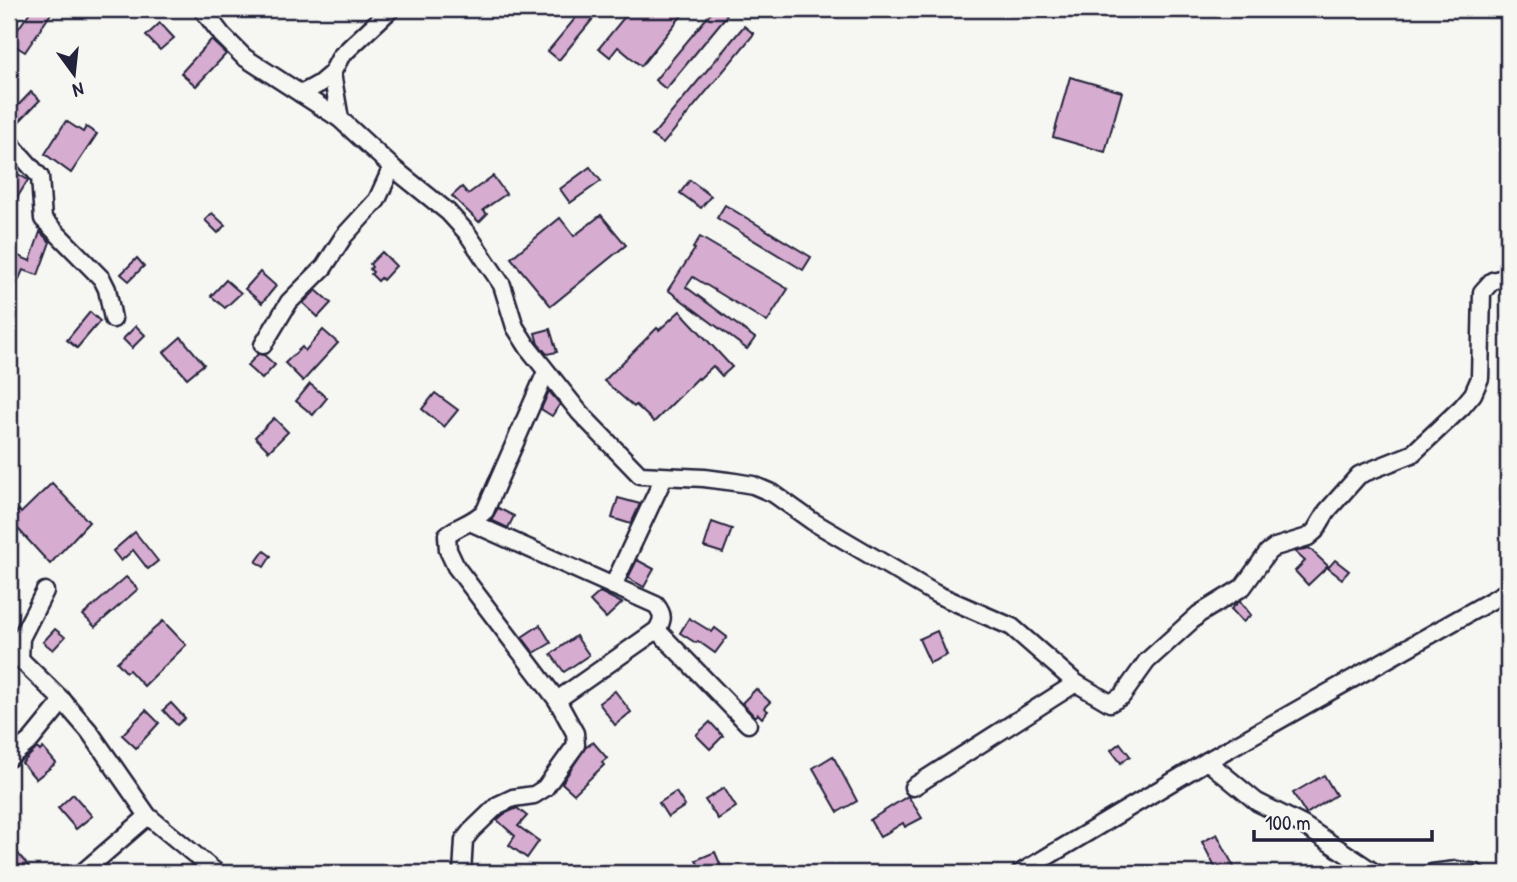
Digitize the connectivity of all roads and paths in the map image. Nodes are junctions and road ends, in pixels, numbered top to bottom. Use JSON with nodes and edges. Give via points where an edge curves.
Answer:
{"nodes":[{"id":1,"x":202,"y":9,"type":"edge"},
{"id":2,"x":391,"y":9,"type":"edge"},
{"id":3,"x":332,"y":73,"type":"junction"},
{"id":4,"x":301,"y":94,"type":"junction"},
{"id":5,"x":340,"y":119,"type":"junction"},
{"id":6,"x":9,"y":142,"type":"edge"},
{"id":7,"x":392,"y":167,"type":"junction"},
{"id":8,"x":1508,"y":276,"type":"edge"},
{"id":9,"x":113,"y":319,"type":"dead end"},
{"id":10,"x":264,"y":345,"type":"dead end"},
{"id":11,"x":546,"y":372,"type":"junction"},
{"id":12,"x":663,"y":477,"type":"junction"},
{"id":13,"x":472,"y":523,"type":"junction"},
{"id":14,"x":613,"y":586,"type":"junction"},
{"id":15,"x":45,"y":591,"type":"dead end"},
{"id":16,"x":1508,"y":591,"type":"edge"},
{"id":17,"x":657,"y":630,"type":"junction"},
{"id":18,"x":14,"y":658,"type":"edge"},
{"id":19,"x":1076,"y":683,"type":"junction"},
{"id":20,"x":64,"y":701,"type":"junction"},
{"id":21,"x":557,"y":701,"type":"junction"},
{"id":22,"x":748,"y":724,"type":"dead end"},
{"id":23,"x":9,"y":758,"type":"edge"},
{"id":24,"x":1207,"y":761,"type":"junction"},
{"id":25,"x":913,"y":787,"type":"dead end"},
{"id":26,"x":148,"y":816,"type":"junction"},
{"id":27,"x":82,"y":873,"type":"edge"},
{"id":28,"x":217,"y":873,"type":"edge"},
{"id":29,"x":462,"y":873,"type":"edge"},
{"id":30,"x":1020,"y":873,"type":"edge"},
{"id":31,"x":1375,"y":873,"type":"edge"},
{"id":32,"x":1432,"y":873,"type":"edge"},
{"id":33,"x":1476,"y":873,"type":"edge"}],
"edges":[{"from":1,"to":4,"type":"street","via":[[244,57]]},
{"from":2,"to":3,"type":"street","via":[[341,56]]},
{"from":3,"to":4,"type":"street"},
{"from":3,"to":5,"type":"street"},
{"from":4,"to":5,"type":"street"},
{"from":5,"to":7,"type":"street"},
{"from":6,"to":9,"type":"street","via":[[40,177],[43,219],[103,279]]},
{"from":7,"to":10,"type":"street","via":[[377,200],[344,236],[324,267],[289,302]]},
{"from":7,"to":11,"type":"street","via":[[467,233],[502,285],[515,327]]},
{"from":8,"to":19,"type":"street","via":[[1492,281],[1482,292],[1480,378],[1473,394],[1412,454],[1359,475],[1315,531],[1268,552],[1244,587],[1199,614],[1147,661],[1122,696],[1111,703]]},
{"from":11,"to":12,"type":"street","via":[[640,475]]},
{"from":11,"to":13,"type":"street","via":[[485,511]]},
{"from":12,"to":14,"type":"street"},
{"from":12,"to":19,"type":"street","via":[[735,482],[774,494],[812,522],[936,594],[1012,627]]},
{"from":13,"to":14,"type":"street"},
{"from":13,"to":21,"type":"street","via":[[447,535],[456,567]]},
{"from":14,"to":17,"type":"street","via":[[656,605],[662,612]]},
{"from":15,"to":18,"type":"street"},
{"from":16,"to":24,"type":"street"},
{"from":17,"to":21,"type":"street"},
{"from":17,"to":22,"type":"street"},
{"from":18,"to":20,"type":"street"},
{"from":19,"to":25,"type":"street"},
{"from":20,"to":23,"type":"street"},
{"from":20,"to":26,"type":"street"},
{"from":21,"to":29,"type":"street","via":[[575,733],[576,746],[545,788],[498,805],[471,831],[464,840]]},
{"from":24,"to":30,"type":"street"},
{"from":24,"to":31,"type":"street","via":[[1257,802],[1303,825]]},
{"from":26,"to":27,"type":"street"},
{"from":26,"to":28,"type":"street"},
{"from":32,"to":33,"type":"street"}]}
